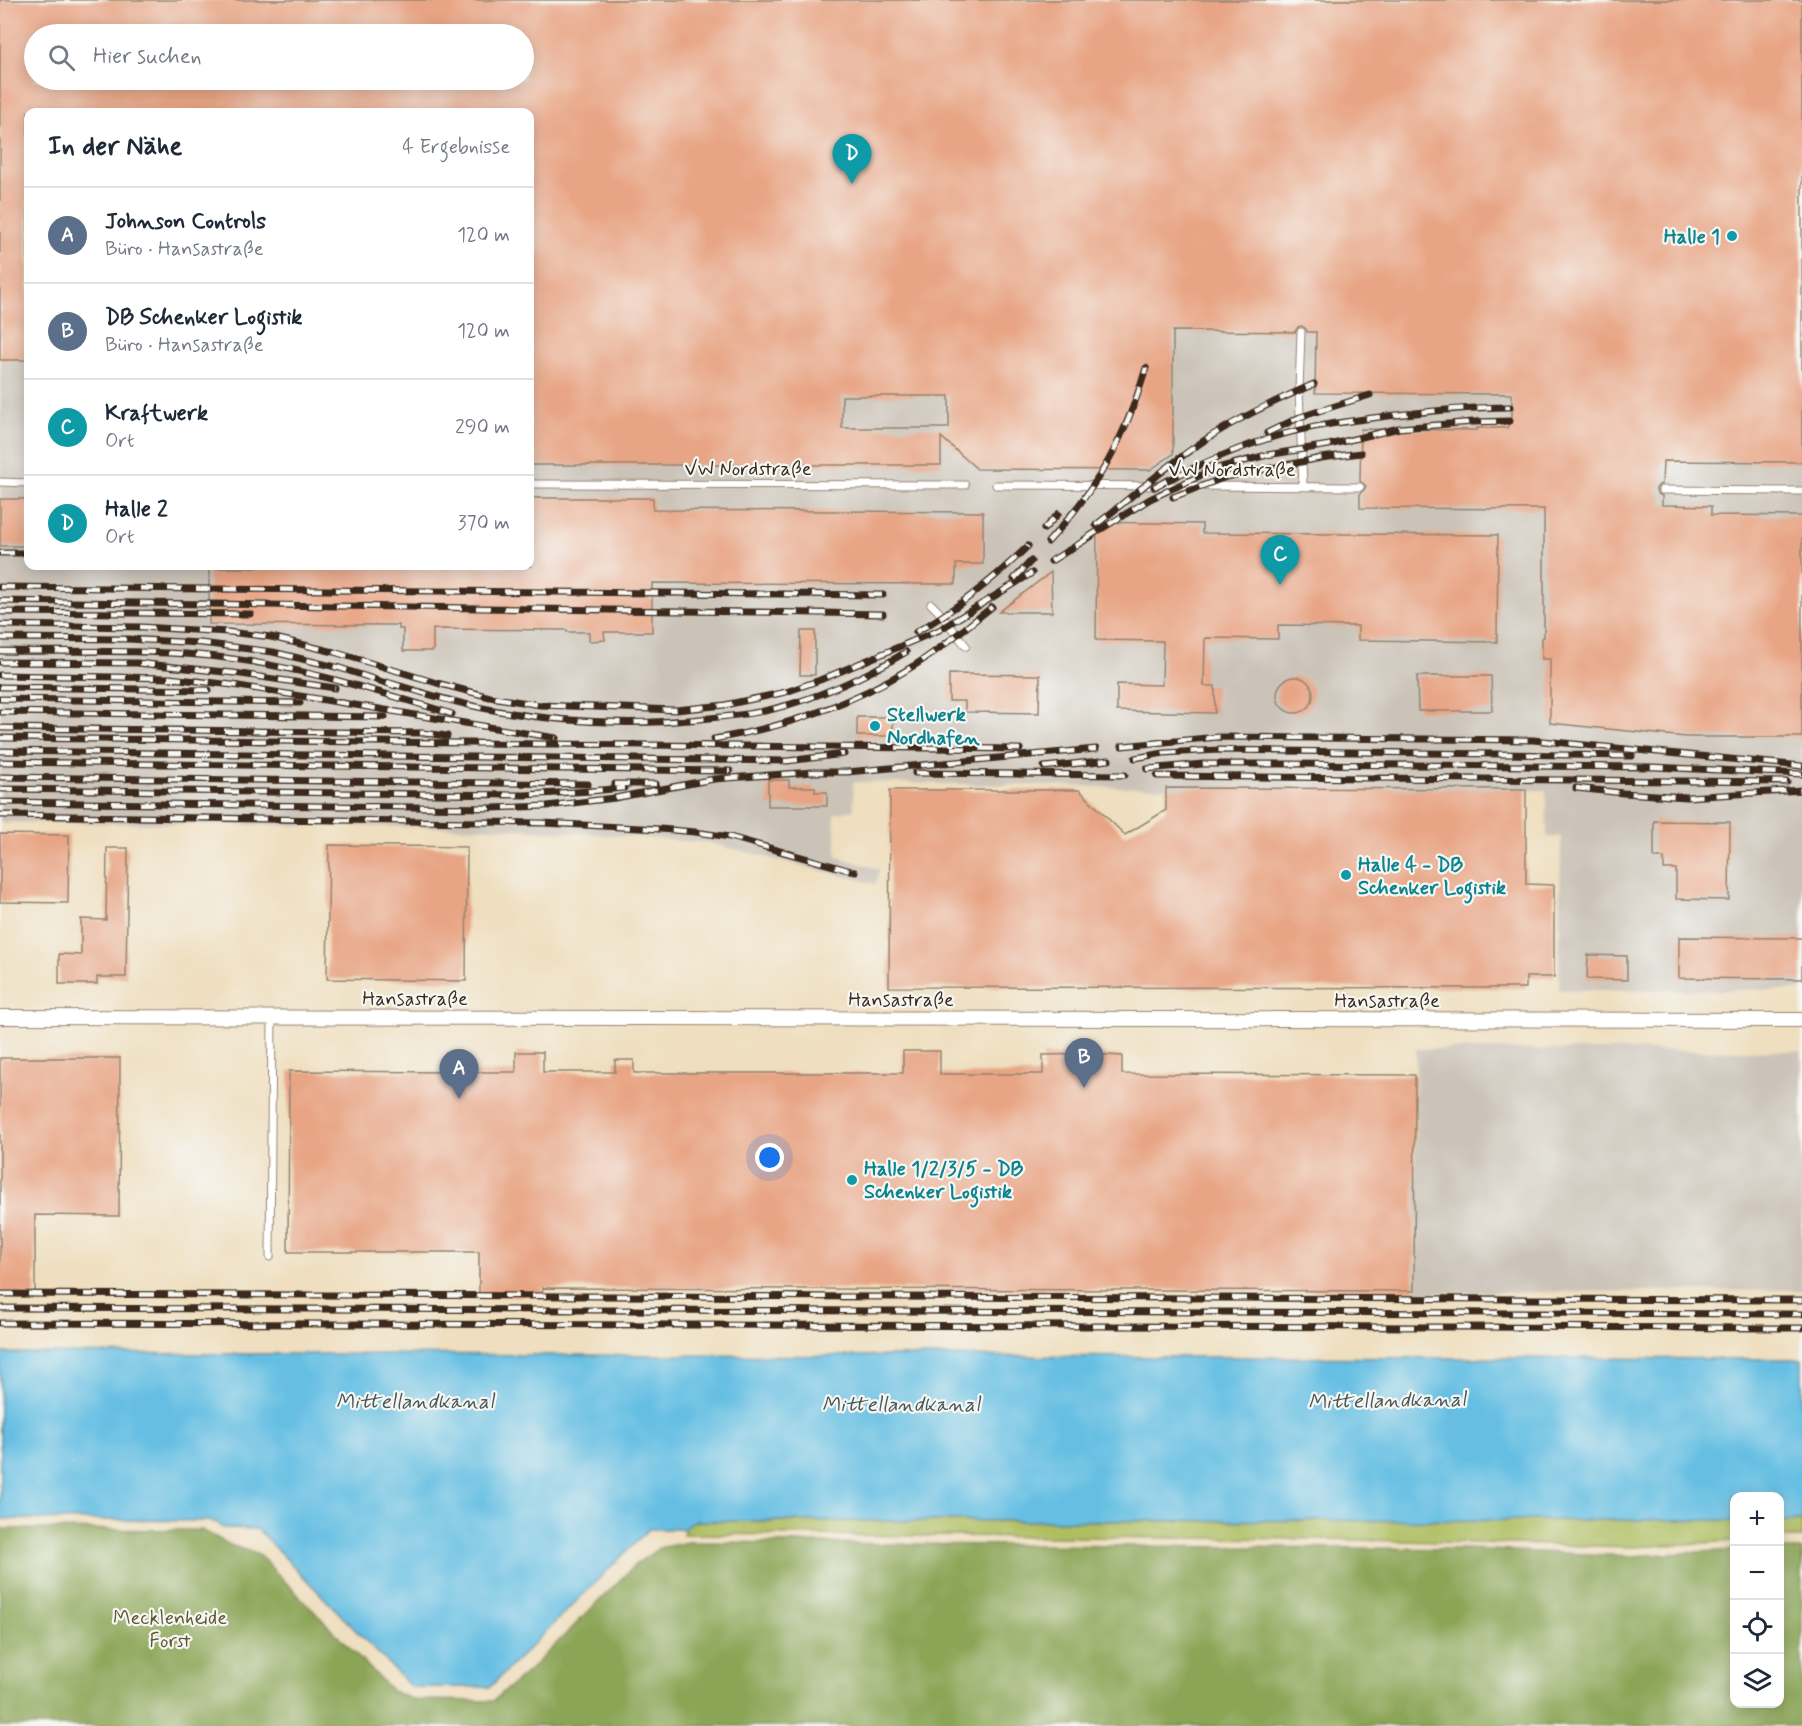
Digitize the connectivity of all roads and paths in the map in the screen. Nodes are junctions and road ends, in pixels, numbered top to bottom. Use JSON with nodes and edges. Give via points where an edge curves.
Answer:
{"nodes":[{"id":1,"x":1301,"y":332,"type":"dead end"},
{"id":2,"x":0,"y":482,"type":"edge"},
{"id":3,"x":24,"y":483,"type":"edge"},
{"id":4,"x":534,"y":484,"type":"edge"},
{"id":5,"x":966,"y":485,"type":"dead end"},
{"id":6,"x":996,"y":485,"type":"dead end"},
{"id":7,"x":1303,"y":486,"type":"junction"},
{"id":8,"x":1360,"y":487,"type":"dead end"},
{"id":9,"x":1662,"y":490,"type":"dead end"},
{"id":10,"x":1802,"y":491,"type":"edge"},
{"id":11,"x":931,"y":604,"type":"dead end"},
{"id":12,"x":966,"y":646,"type":"dead end"},
{"id":13,"x":0,"y":1017,"type":"edge"},
{"id":14,"x":272,"y":1017,"type":"junction"},
{"id":15,"x":1802,"y":1020,"type":"edge"},
{"id":16,"x":270,"y":1257,"type":"dead end"}],
"edges":[{"from":1,"to":7,"type":"lane"},
{"from":2,"to":3,"type":"lane"},
{"from":4,"to":5,"type":"lane","name":"VW Nordstraße"},
{"from":6,"to":7,"type":"lane","name":"VW Nordstraße"},
{"from":7,"to":8,"type":"lane","name":"VW Nordstraße"},
{"from":9,"to":10,"type":"lane"},
{"from":11,"to":12,"type":"lane"},
{"from":13,"to":14,"type":"street","name":"Hansastraße"},
{"from":14,"to":15,"type":"street","name":"Hansastraße"},
{"from":14,"to":16,"type":"lane"}]}
